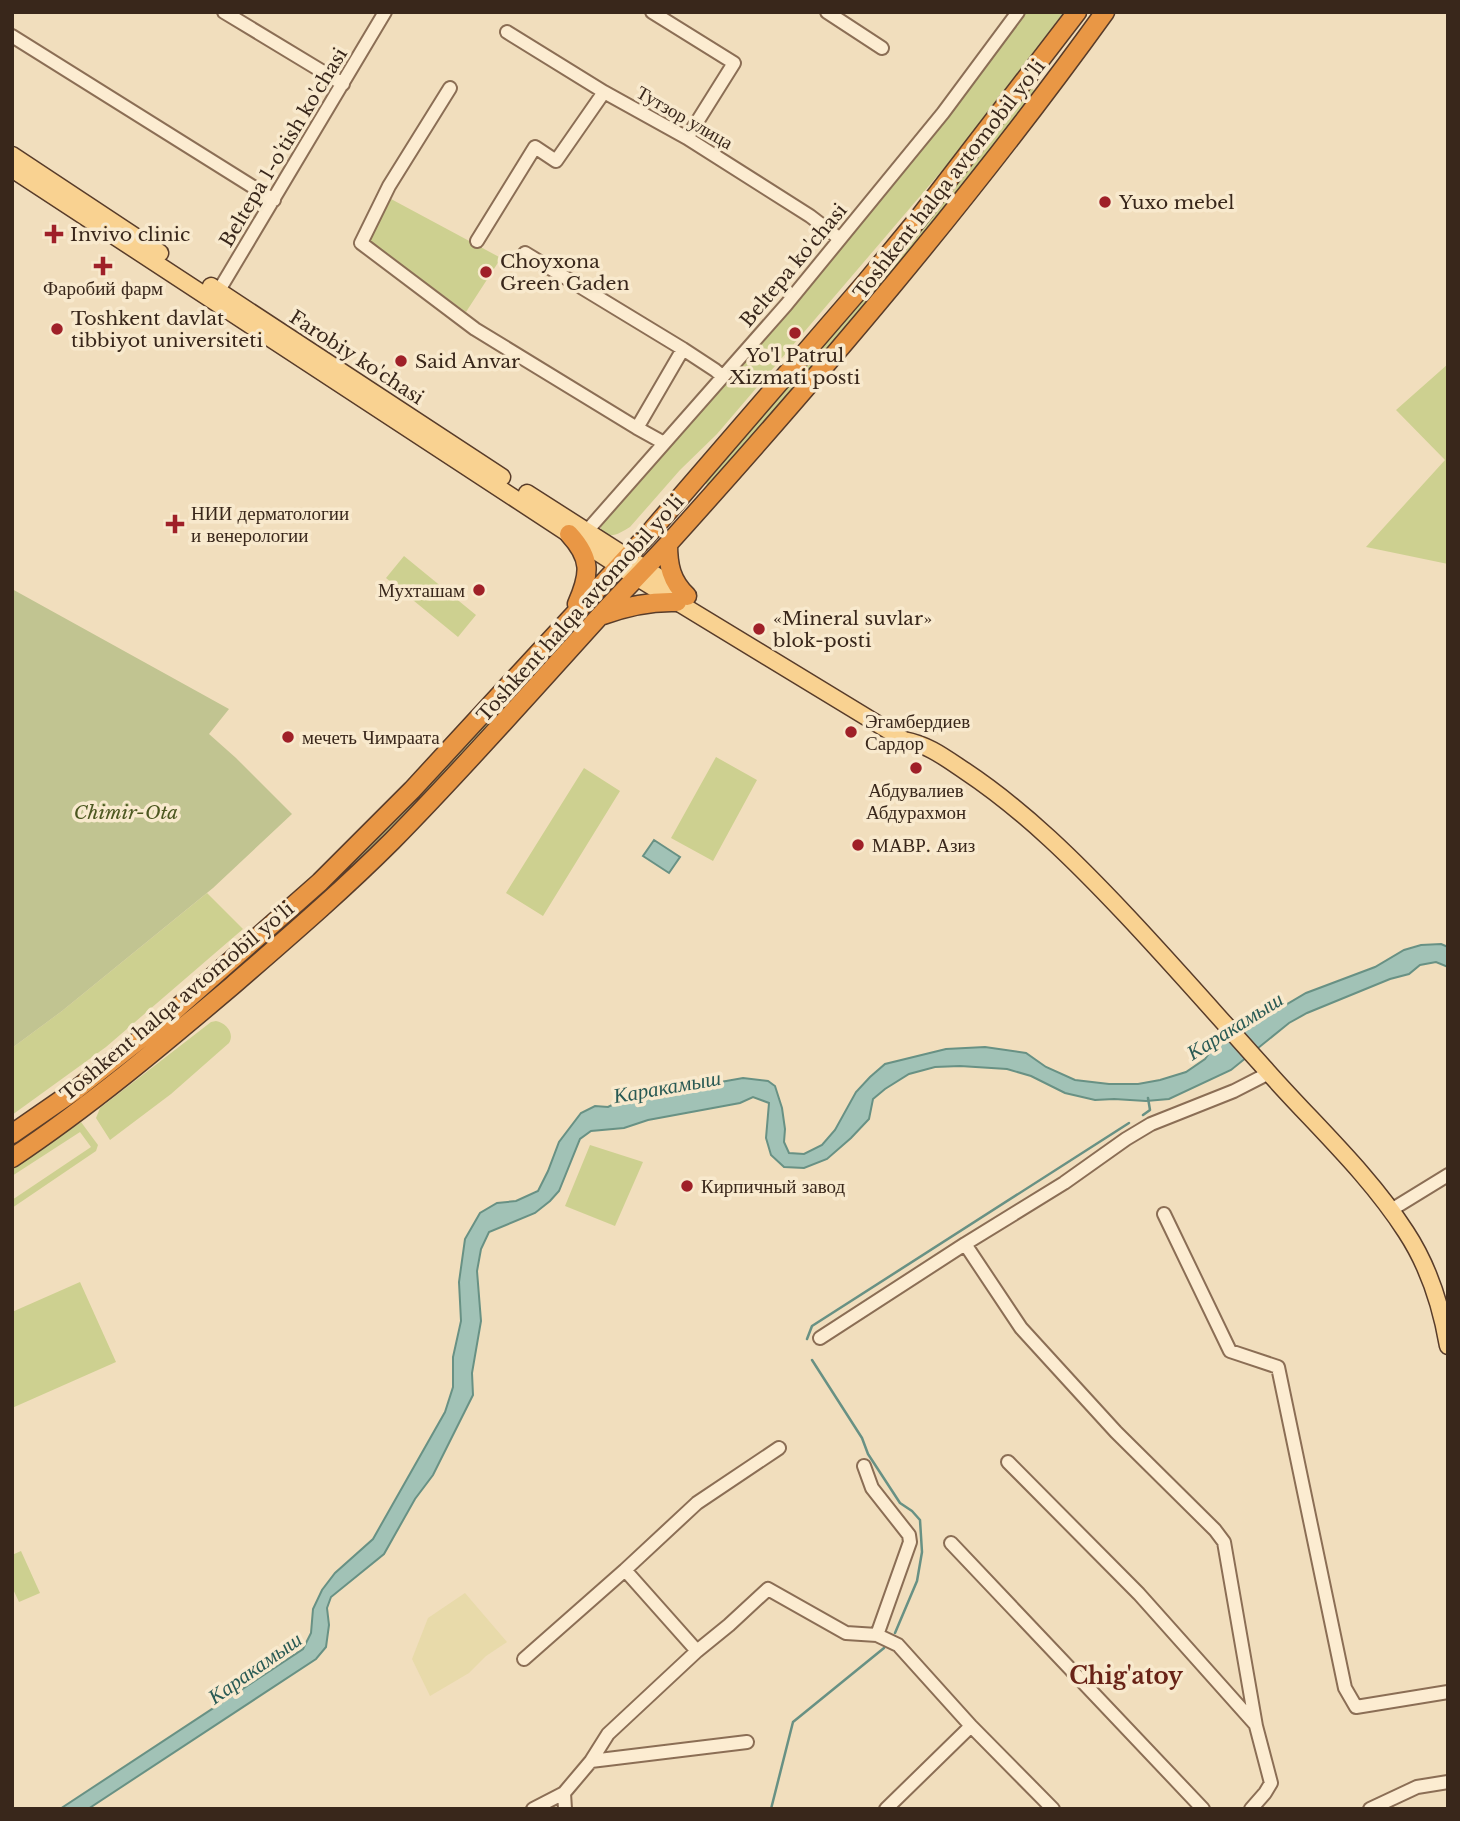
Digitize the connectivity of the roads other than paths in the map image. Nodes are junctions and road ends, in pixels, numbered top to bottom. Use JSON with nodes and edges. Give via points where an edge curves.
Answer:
{"nodes":[{"id":1,"x":224,"y":12,"type":"edge"},
{"id":2,"x":385,"y":12,"type":"edge"},
{"id":3,"x":652,"y":12,"type":"edge"},
{"id":4,"x":827,"y":12,"type":"edge"},
{"id":5,"x":1018,"y":12,"type":"edge"},
{"id":6,"x":1077,"y":12,"type":"edge"},
{"id":7,"x":1105,"y":12,"type":"edge"},
{"id":8,"x":508,"y":32,"type":"dead end"},
{"id":9,"x":12,"y":36,"type":"edge"},
{"id":10,"x":882,"y":48,"type":"dead end"},
{"id":11,"x":1035,"y":68,"type":"junction"},
{"id":12,"x":1054,"y":81,"type":"junction"},
{"id":13,"x":343,"y":84,"type":"junction"},
{"id":14,"x":450,"y":88,"type":"dead end"},
{"id":15,"x":604,"y":92,"type":"junction"},
{"id":16,"x":687,"y":138,"type":"junction"},
{"id":17,"x":12,"y":155,"type":"edge"},
{"id":18,"x":12,"y":169,"type":"edge"},
{"id":19,"x":274,"y":200,"type":"junction"},
{"id":20,"x":840,"y":239,"type":"junction"},
{"id":21,"x":477,"y":241,"type":"dead end"},
{"id":22,"x":525,"y":253,"type":"dead end"},
{"id":23,"x":216,"y":296,"type":"junction"},
{"id":24,"x":683,"y":349,"type":"junction"},
{"id":25,"x":723,"y":377,"type":"junction"},
{"id":26,"x":637,"y":428,"type":"junction"},
{"id":27,"x":664,"y":443,"type":"junction"},
{"id":28,"x":578,"y":533,"type":"junction"},
{"id":29,"x":668,"y":544,"type":"junction"},
{"id":30,"x":622,"y":561,"type":"junction"},
{"id":31,"x":640,"y":573,"type":"junction"},
{"id":32,"x":682,"y":599,"type":"junction"},
{"id":33,"x":572,"y":615,"type":"junction"},
{"id":34,"x":600,"y":617,"type":"junction"},
{"id":35,"x":1269,"y":1073,"type":"junction"},
{"id":36,"x":50,"y":1108,"type":"junction"},
{"id":37,"x":61,"y":1125,"type":"junction"},
{"id":38,"x":12,"y":1134,"type":"edge"},
{"id":39,"x":12,"y":1158,"type":"edge"},
{"id":40,"x":1448,"y":1175,"type":"edge"},
{"id":41,"x":1391,"y":1210,"type":"junction"},
{"id":42,"x":1164,"y":1214,"type":"dead end"},
{"id":43,"x":965,"y":1244,"type":"junction"},
{"id":44,"x":820,"y":1338,"type":"dead end"},
{"id":45,"x":1448,"y":1346,"type":"edge"},
{"id":46,"x":779,"y":1448,"type":"dead end"},
{"id":47,"x":1008,"y":1462,"type":"dead end"},
{"id":48,"x":864,"y":1466,"type":"dead end"},
{"id":49,"x":951,"y":1543,"type":"dead end"},
{"id":50,"x":625,"y":1570,"type":"junction"},
{"id":51,"x":877,"y":1635,"type":"junction"},
{"id":52,"x":698,"y":1651,"type":"junction"},
{"id":53,"x":523,"y":1659,"type":"dead end"},
{"id":54,"x":1448,"y":1692,"type":"edge"},
{"id":55,"x":971,"y":1726,"type":"junction"},
{"id":56,"x":1256,"y":1726,"type":"junction"},
{"id":57,"x":747,"y":1742,"type":"dead end"},
{"id":58,"x":591,"y":1761,"type":"junction"},
{"id":59,"x":1448,"y":1782,"type":"edge"},
{"id":60,"x":564,"y":1793,"type":"junction"},
{"id":61,"x":1043,"y":1798,"type":"junction"},
{"id":62,"x":533,"y":1809,"type":"edge"},
{"id":63,"x":565,"y":1809,"type":"edge"},
{"id":64,"x":886,"y":1809,"type":"edge"},
{"id":65,"x":1032,"y":1809,"type":"edge"},
{"id":66,"x":1053,"y":1809,"type":"edge"},
{"id":67,"x":1203,"y":1809,"type":"edge"},
{"id":68,"x":1251,"y":1809,"type":"edge"},
{"id":69,"x":1370,"y":1809,"type":"edge"}],
"edges":[{"from":1,"to":13,"type":"street"},
{"from":2,"to":13,"type":"street","name":"Beltepa 1-o'tish ko'chasi"},
{"from":3,"to":16,"type":"street","via":[[734,63]]},
{"from":4,"to":10,"type":"street"},
{"from":5,"to":20,"type":"street","name":"Beltepa ko'chasi"},
{"from":6,"to":11,"type":"highway","name":"Toshkent halqa avtomobil yo'li"},
{"from":7,"to":12,"type":"highway","name":"Toshkent halqa avtomobil yo'li"},
{"from":8,"to":15,"type":"street","name":"Тутзор улица"},
{"from":9,"to":19,"type":"street"},
{"from":11,"to":12,"type":"highway","via":[[1040,81]]},
{"from":11,"to":30,"type":"highway","name":"Toshkent halqa avtomobil yo'li","via":[[866,282]]},
{"from":12,"to":29,"type":"highway","name":"Toshkent halqa avtomobil yo'li","via":[[894,285]]},
{"from":13,"to":19,"type":"street","name":"Beltepa 1-o'tish ko'chasi"},
{"from":14,"to":26,"type":"street","via":[[389,186],[360,243],[475,329]]},
{"from":15,"to":16,"type":"street","name":"Тутзор улица"},
{"from":15,"to":21,"type":"street","via":[[556,161],[535,147]]},
{"from":16,"to":20,"type":"street","name":"Тутзор улица"},
{"from":17,"to":23,"type":"main road","name":"Farobiy ko'chasi"},
{"from":18,"to":23,"type":"main road","name":"Farobiy ko'chasi"},
{"from":19,"to":23,"type":"street","name":"Beltepa 1-o'tish ko'chasi"},
{"from":20,"to":25,"type":"street","name":"Beltepa ko'chasi"},
{"from":22,"to":24,"type":"street"},
{"from":23,"to":28,"type":"main road","name":"Farobiy ko'chasi"},
{"from":24,"to":25,"type":"street"},
{"from":24,"to":26,"type":"street"},
{"from":25,"to":27,"type":"street","name":"Beltepa ko'chasi"},
{"from":26,"to":27,"type":"street"},
{"from":27,"to":28,"type":"street","name":"Beltepa ko'chasi"},
{"from":28,"to":30,"type":"main road","name":"Farobiy ko'chasi"},
{"from":28,"to":33,"type":"highway","via":[[587,568]]},
{"from":29,"to":31,"type":"highway","name":"Toshkent halqa avtomobil yo'li"},
{"from":29,"to":32,"type":"highway","via":[[672,575]]},
{"from":30,"to":31,"type":"main road","name":"Farobiy ko'chasi"},
{"from":30,"to":33,"type":"highway","name":"Toshkent halqa avtomobil yo'li"},
{"from":31,"to":32,"type":"main road","name":"Farobiy ko'chasi"},
{"from":31,"to":34,"type":"highway","name":"Toshkent halqa avtomobil yo'li"},
{"from":32,"to":34,"type":"highway","via":[[639,604]]},
{"from":32,"to":35,"type":"main road","name":"Farobiy ko'chasi","via":[[904,740],[920,743],[980,781],[1028,819],[1092,878]]},
{"from":33,"to":36,"type":"highway","name":"Toshkent halqa avtomobil yo'li","via":[[412,790],[320,882],[157,1026]]},
{"from":34,"to":37,"type":"highway","name":"Toshkent halqa avtomobil yo'li","via":[[361,871],[167,1041]]},
{"from":35,"to":41,"type":"main road","name":"Farobiy ko'chasi"},
{"from":35,"to":43,"type":"street","via":[[1151,1124]]},
{"from":36,"to":37,"type":"highway"},
{"from":36,"to":38,"type":"highway","name":"Toshkent halqa avtomobil yo'li"},
{"from":37,"to":39,"type":"highway","name":"Toshkent halqa avtomobil yo'li"},
{"from":40,"to":41,"type":"street"},
{"from":41,"to":45,"type":"main road","name":"Farobiy ko'chasi","via":[[1423,1262]]},
{"from":42,"to":54,"type":"street","via":[[1230,1351],[1278,1367],[1345,1688],[1356,1707]]},
{"from":43,"to":44,"type":"street"},
{"from":43,"to":56,"type":"street","via":[[1021,1328],[1224,1542]]},
{"from":46,"to":50,"type":"street","via":[[697,1503]]},
{"from":47,"to":56,"type":"street","via":[[1139,1594]]},
{"from":48,"to":51,"type":"street","via":[[872,1488],[909,1535]]},
{"from":49,"to":67,"type":"street"},
{"from":50,"to":52,"type":"street"},
{"from":50,"to":53,"type":"street"},
{"from":51,"to":52,"type":"street","via":[[846,1633],[768,1589]]},
{"from":51,"to":55,"type":"street","via":[[898,1645]]},
{"from":52,"to":58,"type":"street","via":[[608,1734]]},
{"from":55,"to":61,"type":"street"},
{"from":55,"to":64,"type":"street"},
{"from":56,"to":68,"type":"street","via":[[1271,1783]]},
{"from":57,"to":58,"type":"street"},
{"from":58,"to":60,"type":"street"},
{"from":59,"to":69,"type":"street","via":[[1417,1787]]},
{"from":60,"to":62,"type":"street"},
{"from":60,"to":63,"type":"street"},
{"from":61,"to":65,"type":"street"},
{"from":61,"to":66,"type":"street"}]}
